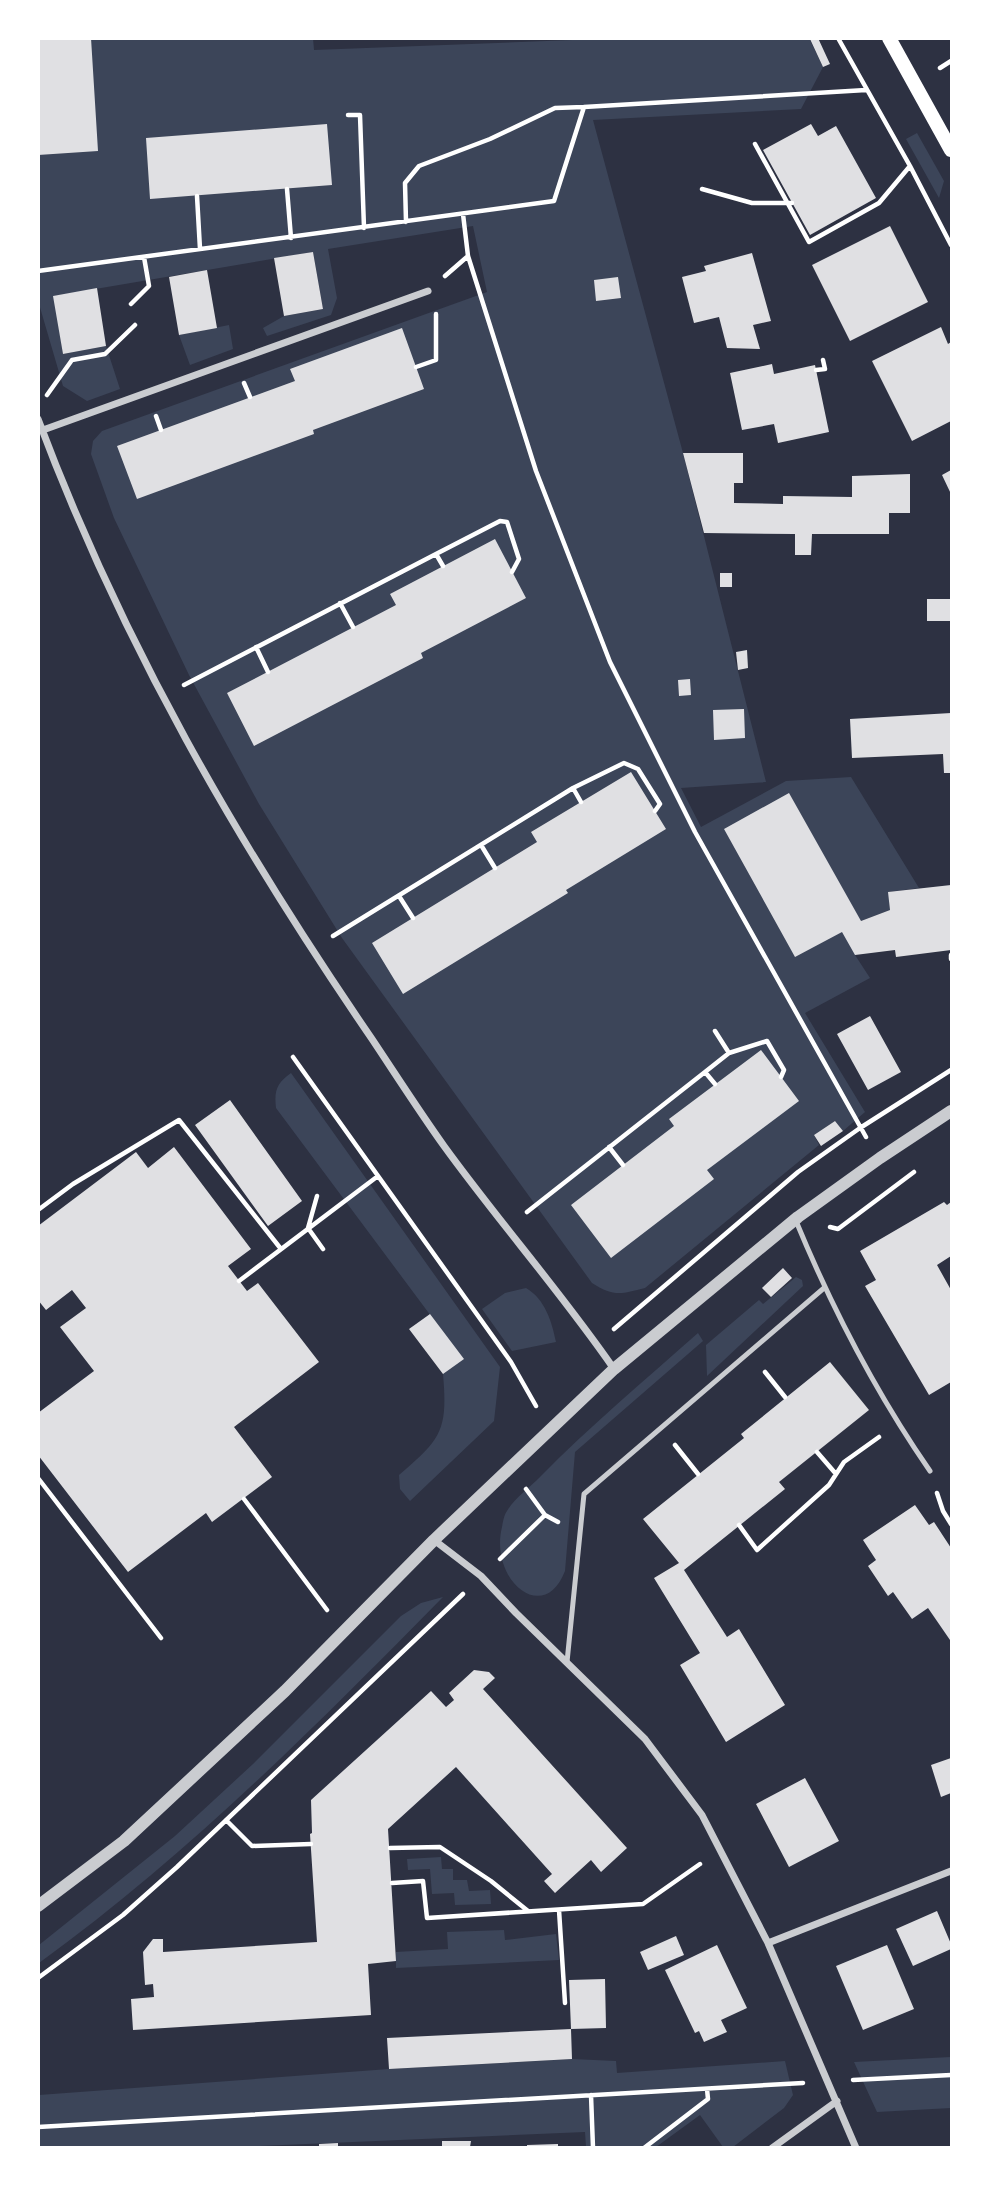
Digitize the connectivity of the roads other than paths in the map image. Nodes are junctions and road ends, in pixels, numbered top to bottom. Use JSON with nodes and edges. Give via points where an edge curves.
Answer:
{"nodes":[{"id":1,"x":889,"y":38,"type":"edge"},
{"id":2,"x":951,"y":150,"type":"edge"},
{"id":3,"x":428,"y":290,"type":"road end"},
{"id":4,"x":38,"y":419,"type":"edge"},
{"id":5,"x":43,"y":430,"type":"junction"},
{"id":6,"x":951,"y":1111,"type":"edge"},
{"id":7,"x":795,"y":1219,"type":"junction"},
{"id":8,"x":824,"y":1288,"type":"junction"},
{"id":9,"x":614,"y":1369,"type":"junction"},
{"id":10,"x":930,"y":1471,"type":"road end"},
{"id":11,"x":434,"y":1541,"type":"junction"},
{"id":12,"x":567,"y":1662,"type":"junction"},
{"id":13,"x":951,"y":1871,"type":"edge"},
{"id":14,"x":38,"y":1906,"type":"edge"},
{"id":15,"x":768,"y":1943,"type":"junction"},
{"id":16,"x":837,"y":2101,"type":"junction"},
{"id":17,"x":772,"y":2147,"type":"edge"},
{"id":18,"x":856,"y":2147,"type":"edge"}],
"edges":[{"from":1,"to":2,"type":"main road"},
{"from":3,"to":5,"type":"street"},
{"from":4,"to":5,"type":"street"},
{"from":5,"to":9,"type":"street","via":[[116,606],[217,797],[444,1146]]},
{"from":6,"to":7,"type":"street"},
{"from":7,"to":8,"type":"lane"},
{"from":7,"to":9,"type":"street"},
{"from":8,"to":10,"type":"lane","via":[[898,1424]]},
{"from":8,"to":12,"type":"lane","via":[[584,1494]]},
{"from":9,"to":11,"type":"street"},
{"from":11,"to":12,"type":"street","via":[[481,1576]]},
{"from":11,"to":14,"type":"street","via":[[275,1701],[124,1841]]},
{"from":12,"to":15,"type":"street","via":[[645,1739],[702,1815]]},
{"from":13,"to":15,"type":"street"},
{"from":15,"to":16,"type":"street"},
{"from":16,"to":17,"type":"street"},
{"from":16,"to":18,"type":"street"}]}
